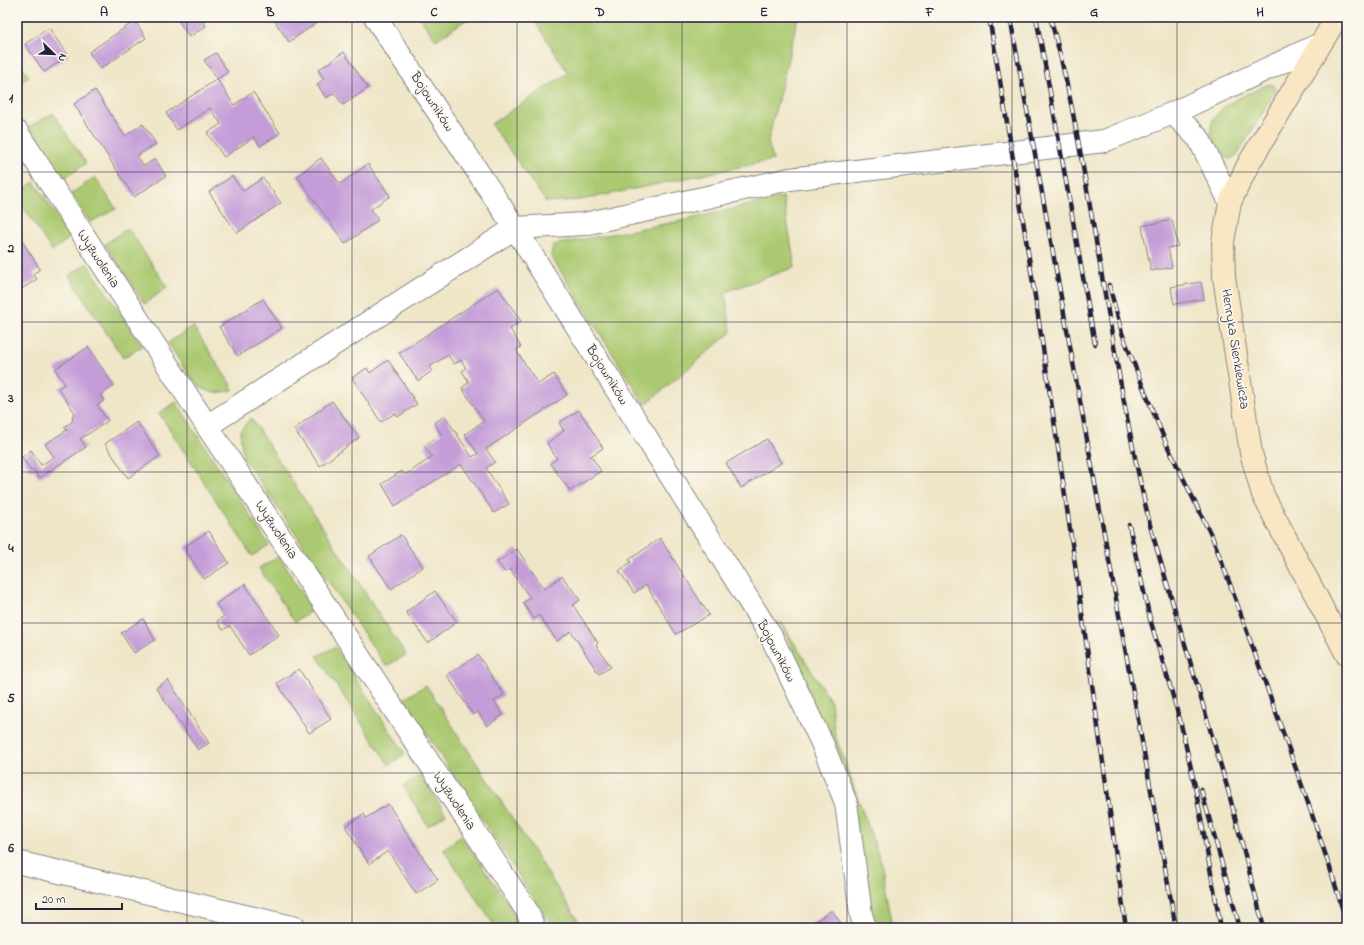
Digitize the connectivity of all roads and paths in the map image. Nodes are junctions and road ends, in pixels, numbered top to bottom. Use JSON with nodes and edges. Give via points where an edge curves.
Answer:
{"nodes":[{"id":1,"x":376,"y":17,"type":"edge"},
{"id":2,"x":1337,"y":17,"type":"edge"},
{"id":3,"x":1320,"y":44,"type":"junction"},
{"id":4,"x":1173,"y":113,"type":"junction"},
{"id":5,"x":17,"y":132,"type":"edge"},
{"id":6,"x":1230,"y":202,"type":"junction"},
{"id":7,"x":515,"y":228,"type":"junction"},
{"id":8,"x":207,"y":426,"type":"junction"},
{"id":9,"x":1347,"y":655,"type":"edge"},
{"id":10,"x":17,"y":862,"type":"edge"},
{"id":11,"x":296,"y":928,"type":"edge"},
{"id":12,"x":534,"y":928,"type":"edge"},
{"id":13,"x":866,"y":928,"type":"edge"}],
"edges":[{"from":1,"to":7,"type":"street","name":"Bojowników"},
{"from":2,"to":3,"type":"street","name":"Henryka Sienkiewicza"},
{"from":3,"to":4,"type":"street"},
{"from":3,"to":6,"type":"street","name":"Henryka Sienkiewicza","via":[[1249,163]]},
{"from":4,"to":6,"type":"street","via":[[1199,139]]},
{"from":4,"to":7,"type":"street","via":[[1104,141],[790,179],[584,224]]},
{"from":5,"to":8,"type":"street","name":"Wyzwolenia"},
{"from":6,"to":9,"type":"street","name":"Henryka Sienkiewicza","via":[[1223,242],[1224,276],[1251,453],[1263,495]]},
{"from":7,"to":8,"type":"street"},
{"from":7,"to":13,"type":"street","name":"Bojowników","via":[[771,636],[822,743],[846,804],[861,914]]},
{"from":8,"to":12,"type":"street","name":"Wyzwolenia","via":[[527,911]]},
{"from":10,"to":11,"type":"street"}]}
